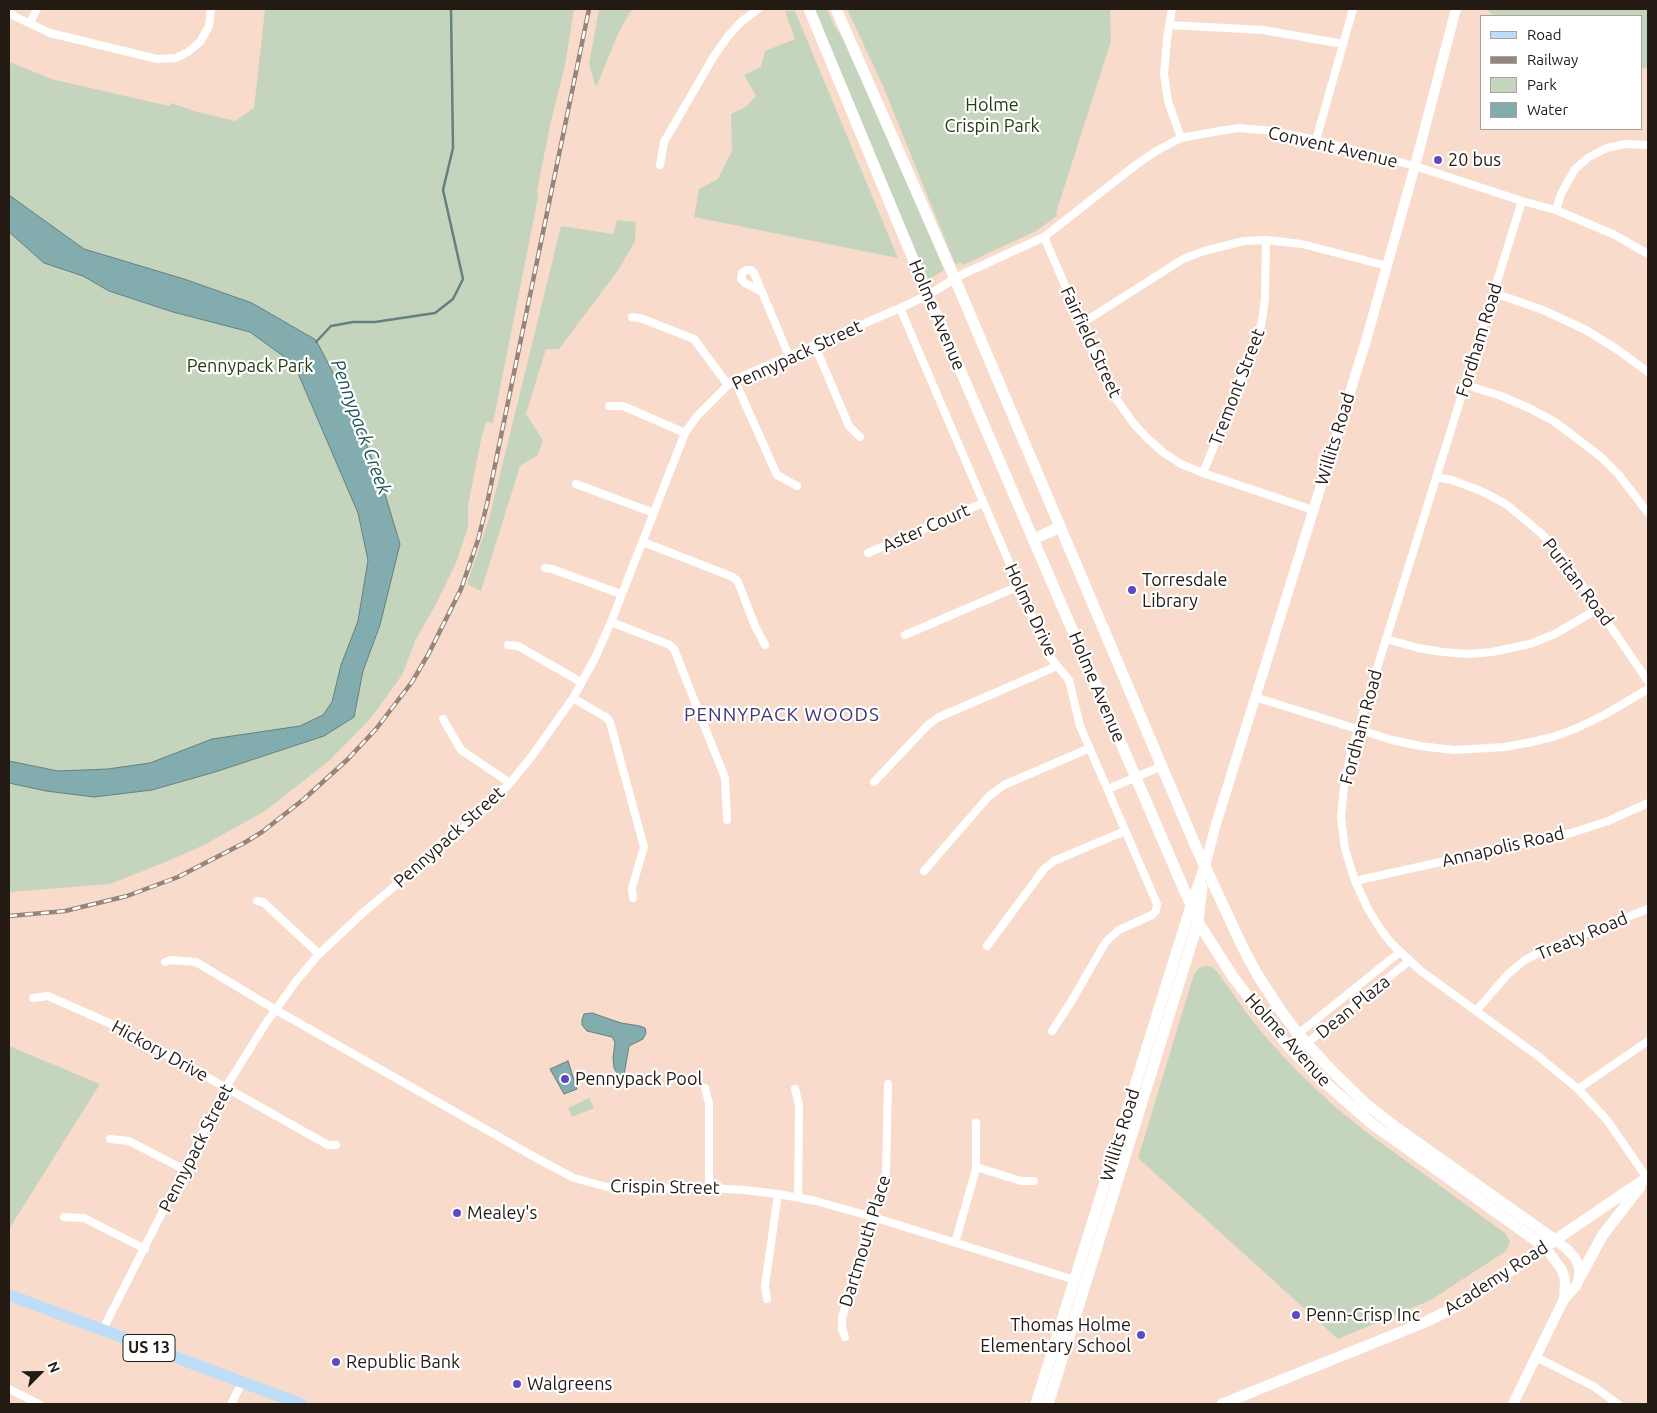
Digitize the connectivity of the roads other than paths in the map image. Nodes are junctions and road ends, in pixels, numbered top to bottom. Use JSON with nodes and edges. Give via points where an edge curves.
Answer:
{"nodes":[{"id":1,"x":37,"y":9,"type":"edge"},
{"id":2,"x":211,"y":9,"type":"edge"},
{"id":3,"x":758,"y":9,"type":"edge"},
{"id":4,"x":809,"y":9,"type":"edge"},
{"id":5,"x":836,"y":9,"type":"edge"},
{"id":6,"x":1172,"y":9,"type":"edge"},
{"id":7,"x":1352,"y":9,"type":"edge"},
{"id":8,"x":1456,"y":9,"type":"edge"},
{"id":9,"x":9,"y":12,"type":"edge"},
{"id":10,"x":30,"y":23,"type":"junction"},
{"id":11,"x":1169,"y":25,"type":"junction"},
{"id":12,"x":1343,"y":44,"type":"junction"},
{"id":13,"x":1181,"y":138,"type":"junction"},
{"id":14,"x":1316,"y":140,"type":"junction"},
{"id":15,"x":1648,"y":145,"type":"edge"},
{"id":16,"x":660,"y":164,"type":"dead end"},
{"id":17,"x":1415,"y":166,"type":"junction"},
{"id":18,"x":1522,"y":201,"type":"junction"},
{"id":19,"x":1556,"y":210,"type":"junction"},
{"id":20,"x":1044,"y":237,"type":"junction"},
{"id":21,"x":1266,"y":240,"type":"junction"},
{"id":22,"x":1648,"y":254,"type":"edge"},
{"id":23,"x":1387,"y":266,"type":"junction"},
{"id":24,"x":955,"y":279,"type":"junction"},
{"id":25,"x":762,"y":292,"type":"dead end"},
{"id":26,"x":1494,"y":293,"type":"junction"},
{"id":27,"x":928,"y":295,"type":"junction"},
{"id":28,"x":900,"y":308,"type":"junction"},
{"id":29,"x":632,"y":317,"type":"dead end"},
{"id":30,"x":1081,"y":324,"type":"junction"},
{"id":31,"x":815,"y":346,"type":"junction"},
{"id":32,"x":789,"y":356,"type":"junction"},
{"id":33,"x":1648,"y":372,"type":"edge"},
{"id":34,"x":731,"y":383,"type":"junction"},
{"id":35,"x":1466,"y":385,"type":"junction"},
{"id":36,"x":609,"y":406,"type":"dead end"},
{"id":37,"x":686,"y":433,"type":"junction"},
{"id":38,"x":860,"y":437,"type":"dead end"},
{"id":39,"x":1203,"y":473,"type":"junction"},
{"id":40,"x":1436,"y":477,"type":"junction"},
{"id":41,"x":576,"y":484,"type":"dead end"},
{"id":42,"x":796,"y":486,"type":"dead end"},
{"id":43,"x":983,"y":503,"type":"junction"},
{"id":44,"x":1313,"y":510,"type":"junction"},
{"id":45,"x":654,"y":513,"type":"junction"},
{"id":46,"x":1648,"y":513,"type":"edge"},
{"id":47,"x":1060,"y":528,"type":"junction"},
{"id":48,"x":1034,"y":539,"type":"junction"},
{"id":49,"x":643,"y":542,"type":"junction"},
{"id":50,"x":868,"y":553,"type":"dead end"},
{"id":51,"x":545,"y":568,"type":"dead end"},
{"id":52,"x":1019,"y":586,"type":"junction"},
{"id":53,"x":622,"y":594,"type":"junction"},
{"id":54,"x":1599,"y":608,"type":"junction"},
{"id":55,"x":611,"y":622,"type":"junction"},
{"id":56,"x":904,"y":635,"type":"dead end"},
{"id":57,"x":1386,"y":639,"type":"junction"},
{"id":58,"x":508,"y":645,"type":"dead end"},
{"id":59,"x":765,"y":645,"type":"dead end"},
{"id":60,"x":1057,"y":666,"type":"junction"},
{"id":61,"x":1648,"y":681,"type":"edge"},
{"id":62,"x":581,"y":682,"type":"junction"},
{"id":63,"x":1648,"y":689,"type":"edge"},
{"id":64,"x":1255,"y":697,"type":"junction"},
{"id":65,"x":573,"y":698,"type":"junction"},
{"id":66,"x":443,"y":719,"type":"dead end"},
{"id":67,"x":1358,"y":730,"type":"junction"},
{"id":68,"x":1090,"y":748,"type":"junction"},
{"id":69,"x":1162,"y":766,"type":"junction"},
{"id":70,"x":1136,"y":777,"type":"junction"},
{"id":71,"x":874,"y":782,"type":"dead end"},
{"id":72,"x":510,"y":783,"type":"junction"},
{"id":73,"x":1108,"y":789,"type":"junction"},
{"id":74,"x":1648,"y":803,"type":"edge"},
{"id":75,"x":727,"y":820,"type":"dead end"},
{"id":76,"x":1125,"y":831,"type":"junction"},
{"id":77,"x":1205,"y":866,"type":"junction"},
{"id":78,"x":924,"y":871,"type":"dead end"},
{"id":79,"x":1355,"y":880,"type":"junction"},
{"id":80,"x":633,"y":898,"type":"dead end"},
{"id":81,"x":257,"y":901,"type":"dead end"},
{"id":82,"x":1191,"y":906,"type":"junction"},
{"id":83,"x":1648,"y":908,"type":"edge"},
{"id":84,"x":1198,"y":922,"type":"junction"},
{"id":85,"x":987,"y":946,"type":"dead end"},
{"id":86,"x":1400,"y":952,"type":"junction"},
{"id":87,"x":319,"y":954,"type":"junction"},
{"id":88,"x":1409,"y":961,"type":"junction"},
{"id":89,"x":165,"y":962,"type":"dead end"},
{"id":90,"x":33,"y":998,"type":"dead end"},
{"id":91,"x":276,"y":1010,"type":"junction"},
{"id":92,"x":1476,"y":1011,"type":"junction"},
{"id":93,"x":1052,"y":1031,"type":"dead end"},
{"id":94,"x":1298,"y":1034,"type":"junction"},
{"id":95,"x":1648,"y":1041,"type":"edge"},
{"id":96,"x":1306,"y":1044,"type":"junction"},
{"id":97,"x":1290,"y":1048,"type":"junction"},
{"id":98,"x":888,"y":1084,"type":"dead end"},
{"id":99,"x":226,"y":1088,"type":"junction"},
{"id":100,"x":705,"y":1088,"type":"dead end"},
{"id":101,"x":795,"y":1089,"type":"dead end"},
{"id":102,"x":1578,"y":1089,"type":"junction"},
{"id":103,"x":976,"y":1123,"type":"dead end"},
{"id":104,"x":110,"y":1139,"type":"dead end"},
{"id":105,"x":336,"y":1146,"type":"dead end"},
{"id":106,"x":976,"y":1166,"type":"junction"},
{"id":107,"x":185,"y":1170,"type":"junction"},
{"id":108,"x":1648,"y":1177,"type":"edge"},
{"id":109,"x":1034,"y":1181,"type":"dead end"},
{"id":110,"x":709,"y":1188,"type":"junction"},
{"id":111,"x":778,"y":1194,"type":"junction"},
{"id":112,"x":798,"y":1198,"type":"junction"},
{"id":113,"x":64,"y":1217,"type":"dead end"},
{"id":114,"x":873,"y":1217,"type":"junction"},
{"id":115,"x":955,"y":1243,"type":"junction"},
{"id":116,"x":1550,"y":1244,"type":"junction"},
{"id":117,"x":145,"y":1249,"type":"junction"},
{"id":118,"x":1579,"y":1279,"type":"junction"},
{"id":119,"x":1080,"y":1282,"type":"junction"},
{"id":120,"x":9,"y":1295,"type":"edge"},
{"id":121,"x":767,"y":1299,"type":"dead end"},
{"id":122,"x":1564,"y":1299,"type":"junction"},
{"id":123,"x":102,"y":1330,"type":"junction"},
{"id":124,"x":845,"y":1337,"type":"dead end"},
{"id":125,"x":1536,"y":1357,"type":"junction"},
{"id":126,"x":242,"y":1383,"type":"junction"},
{"id":127,"x":9,"y":1389,"type":"edge"},
{"id":128,"x":39,"y":1404,"type":"edge"},
{"id":129,"x":231,"y":1404,"type":"edge"},
{"id":130,"x":301,"y":1404,"type":"edge"},
{"id":131,"x":1036,"y":1404,"type":"edge"},
{"id":132,"x":1048,"y":1404,"type":"edge"},
{"id":133,"x":1222,"y":1404,"type":"edge"},
{"id":134,"x":1513,"y":1404,"type":"edge"},
{"id":135,"x":1618,"y":1404,"type":"edge"}],
"edges":[{"from":1,"to":10,"type":"street"},
{"from":2,"to":10,"type":"street","via":[[208,26],[200,42],[176,58],[157,59],[50,33]]},
{"from":3,"to":16,"type":"street","via":[[741,22],[714,56],[664,142]]},
{"from":4,"to":27,"type":"main road","name":"Holme Avenue"},
{"from":5,"to":24,"type":"main road","name":"Holme Avenue"},
{"from":6,"to":11,"type":"street"},
{"from":7,"to":12,"type":"street"},
{"from":8,"to":17,"type":"street","name":"Willits Road"},
{"from":9,"to":10,"type":"street"},
{"from":11,"to":12,"type":"street","via":[[1263,30]]},
{"from":11,"to":13,"type":"street","via":[[1165,80]]},
{"from":12,"to":14,"type":"street"},
{"from":13,"to":14,"type":"street","name":"Convent Avenue","via":[[1256,129]]},
{"from":13,"to":20,"type":"street","name":"Convent Avenue","via":[[1133,167]]},
{"from":14,"to":17,"type":"street","name":"Convent Avenue"},
{"from":15,"to":19,"type":"street","via":[[1626,144],[1606,148],[1589,157],[1575,169]]},
{"from":17,"to":18,"type":"street","name":"Convent Avenue"},
{"from":17,"to":23,"type":"street","name":"Willits Road"},
{"from":18,"to":19,"type":"street","name":"Convent Avenue"},
{"from":18,"to":26,"type":"street","name":"Fordham Road"},
{"from":19,"to":22,"type":"street","name":"Convent Avenue","via":[[1615,235]]},
{"from":20,"to":24,"type":"street","name":"Convent Avenue"},
{"from":20,"to":30,"type":"street","name":"Fairfield Street"},
{"from":21,"to":23,"type":"street","via":[[1302,244]]},
{"from":21,"to":30,"type":"street","via":[[1225,244],[1182,260]]},
{"from":21,"to":39,"type":"street","name":"Tremont Street","via":[[1265,298],[1257,341]]},
{"from":23,"to":44,"type":"street","name":"Willits Road"},
{"from":24,"to":27,"type":"street","name":"Pennypack Street"},
{"from":24,"to":47,"type":"main road","name":"Holme Avenue"},
{"from":25,"to":32,"type":"street"},
{"from":26,"to":33,"type":"street","via":[[1543,310],[1586,330]]},
{"from":26,"to":35,"type":"street","name":"Fordham Road"},
{"from":27,"to":28,"type":"street","name":"Pennypack Street"},
{"from":27,"to":48,"type":"main road","name":"Holme Avenue"},
{"from":28,"to":31,"type":"street","name":"Pennypack Street"},
{"from":28,"to":43,"type":"street","name":"Holme Drive"},
{"from":29,"to":34,"type":"street","via":[[694,339]]},
{"from":30,"to":39,"type":"street","name":"Fairfield Street","via":[[1106,380],[1134,424],[1164,453]]},
{"from":31,"to":32,"type":"street","name":"Pennypack Street"},
{"from":31,"to":38,"type":"street","via":[[849,426]]},
{"from":32,"to":34,"type":"street","name":"Pennypack Street"},
{"from":34,"to":37,"type":"street","name":"Pennypack Street","via":[[704,409]]},
{"from":34,"to":42,"type":"street","via":[[777,475]]},
{"from":35,"to":40,"type":"street","name":"Fordham Road"},
{"from":35,"to":46,"type":"street","via":[[1501,396],[1555,422],[1600,456]]},
{"from":36,"to":37,"type":"street","via":[[623,406]]},
{"from":37,"to":45,"type":"street","name":"Pennypack Street"},
{"from":39,"to":44,"type":"street","name":"Fairfield Street"},
{"from":40,"to":54,"type":"street","name":"Puritan Road","via":[[1481,491],[1525,518],[1562,556]]},
{"from":40,"to":57,"type":"street","name":"Fordham Road"},
{"from":41,"to":45,"type":"street"},
{"from":43,"to":50,"type":"street","name":"Aster Court"},
{"from":43,"to":52,"type":"street","name":"Holme Drive"},
{"from":44,"to":64,"type":"street","name":"Willits Road"},
{"from":45,"to":49,"type":"street","name":"Pennypack Street"},
{"from":47,"to":48,"type":"main road"},
{"from":47,"to":69,"type":"main road","name":"Holme Avenue"},
{"from":48,"to":70,"type":"main road","name":"Holme Avenue"},
{"from":49,"to":53,"type":"street","name":"Pennypack Street"},
{"from":49,"to":59,"type":"street","via":[[733,576]]},
{"from":51,"to":53,"type":"street"},
{"from":52,"to":56,"type":"street"},
{"from":52,"to":60,"type":"street","name":"Holme Drive"},
{"from":53,"to":55,"type":"street","name":"Pennypack Street"},
{"from":54,"to":57,"type":"street","via":[[1556,634],[1530,644],[1492,652],[1443,652]]},
{"from":54,"to":61,"type":"street","name":"Puritan Road"},
{"from":55,"to":62,"type":"street","name":"Pennypack Street"},
{"from":55,"to":75,"type":"street","via":[[674,649],[725,778]]},
{"from":57,"to":67,"type":"street","name":"Fordham Road"},
{"from":58,"to":62,"type":"street","via":[[518,646]]},
{"from":60,"to":68,"type":"street","name":"Holme Drive","via":[[1069,680],[1080,726]]},
{"from":60,"to":71,"type":"street","via":[[937,718]]},
{"from":62,"to":65,"type":"street","name":"Pennypack Street"},
{"from":63,"to":67,"type":"street","via":[[1577,728],[1505,747],[1454,750],[1420,746]]},
{"from":64,"to":67,"type":"street"},
{"from":64,"to":77,"type":"street","name":"Willits Road"},
{"from":65,"to":72,"type":"street","name":"Pennypack Street"},
{"from":65,"to":80,"type":"street","via":[[610,722],[644,846],[632,888]]},
{"from":66,"to":72,"type":"street","via":[[461,750]]},
{"from":67,"to":79,"type":"street","name":"Fordham Road","via":[[1344,787],[1341,817]]},
{"from":68,"to":73,"type":"street","name":"Holme Drive"},
{"from":68,"to":78,"type":"street","via":[[1004,785],[989,796]]},
{"from":69,"to":70,"type":"street"},
{"from":69,"to":77,"type":"main road","name":"Holme Avenue"},
{"from":70,"to":73,"type":"street"},
{"from":70,"to":82,"type":"main road","name":"Holme Avenue"},
{"from":72,"to":87,"type":"street","name":"Pennypack Street","via":[[460,832],[366,910]]},
{"from":73,"to":76,"type":"street","name":"Holme Drive"},
{"from":74,"to":79,"type":"street","name":"Annapolis Road","via":[[1571,833]]},
{"from":76,"to":85,"type":"street","via":[[1054,861],[1044,869]]},
{"from":76,"to":93,"type":"street","name":"Holme Drive","via":[[1157,904],[1156,912],[1119,930],[1105,943]]},
{"from":77,"to":82,"type":"main road","name":"Willits Road"},
{"from":77,"to":84,"type":"main road","name":"Willits Road"},
{"from":77,"to":94,"type":"main road","name":"Holme Avenue","via":[[1250,961]]},
{"from":79,"to":86,"type":"street","name":"Fordham Road","via":[[1381,930]]},
{"from":81,"to":87,"type":"street","via":[[263,902]]},
{"from":82,"to":84,"type":"main road","name":"Holme Avenue"},
{"from":82,"to":119,"type":"main road","name":"Willits Road"},
{"from":83,"to":92,"type":"street","name":"Treaty Road","via":[[1525,960],[1508,974]]},
{"from":84,"to":97,"type":"main road","name":"Holme Avenue","via":[[1246,995]]},
{"from":84,"to":119,"type":"main road","name":"Willits Road"},
{"from":86,"to":88,"type":"street","name":"Fordham Road"},
{"from":86,"to":94,"type":"street","name":"Dean Plaza"},
{"from":87,"to":91,"type":"street","name":"Pennypack Street"},
{"from":88,"to":92,"type":"street","name":"Fordham Road"},
{"from":88,"to":96,"type":"street","name":"Dean Plaza"},
{"from":89,"to":91,"type":"street","name":"Crispin Street","via":[[196,962]]},
{"from":90,"to":99,"type":"street","name":"Hickory Drive","via":[[48,996],[118,1027]]},
{"from":91,"to":99,"type":"street","name":"Pennypack Street"},
{"from":91,"to":110,"type":"street","name":"Crispin Street","via":[[574,1178],[622,1189]]},
{"from":92,"to":102,"type":"street","name":"Fordham Road"},
{"from":94,"to":96,"type":"main road","name":"Holme Avenue"},
{"from":94,"to":97,"type":"street","name":"Dean Plaza"},
{"from":95,"to":102,"type":"street"},
{"from":96,"to":97,"type":"street","name":"Dean Plaza"},
{"from":96,"to":116,"type":"main road","name":"Holme Avenue","via":[[1378,1114]]},
{"from":97,"to":116,"type":"main road","name":"Holme Avenue","via":[[1371,1123]]},
{"from":98,"to":114,"type":"street","name":"Dartmouth Place","via":[[888,1164]]},
{"from":99,"to":105,"type":"street","name":"Hickory Drive","via":[[328,1145]]},
{"from":99,"to":107,"type":"street","name":"Pennypack Street"},
{"from":100,"to":110,"type":"street","via":[[709,1103]]},
{"from":101,"to":112,"type":"street","via":[[799,1105]]},
{"from":102,"to":108,"type":"street","name":"Fordham Road","via":[[1607,1120]]},
{"from":103,"to":106,"type":"street"},
{"from":104,"to":107,"type":"street","via":[[129,1141]]},
{"from":106,"to":109,"type":"street","via":[[1021,1181]]},
{"from":106,"to":115,"type":"street"},
{"from":107,"to":117,"type":"street","name":"Pennypack Street"},
{"from":108,"to":116,"type":"main road","name":"Academy Road"},
{"from":108,"to":118,"type":"main road","via":[[1602,1236]]},
{"from":110,"to":111,"type":"street","name":"Crispin Street"},
{"from":111,"to":112,"type":"street","name":"Crispin Street"},
{"from":111,"to":121,"type":"street","via":[[765,1286]]},
{"from":112,"to":114,"type":"street","name":"Crispin Street"},
{"from":113,"to":117,"type":"street","via":[[84,1218]]},
{"from":114,"to":115,"type":"street","name":"Crispin Street"},
{"from":114,"to":124,"type":"street","name":"Dartmouth Place","via":[[842,1318]]},
{"from":115,"to":119,"type":"street","name":"Crispin Street"},
{"from":116,"to":118,"type":"street","via":[[1569,1251],[1577,1262]]},
{"from":116,"to":122,"type":"street","via":[[1565,1280]]},
{"from":116,"to":133,"type":"main road","name":"Academy Road","via":[[1467,1300],[1435,1317]]},
{"from":117,"to":123,"type":"street","name":"Pennypack Street"},
{"from":118,"to":122,"type":"street"},
{"from":119,"to":131,"type":"main road","name":"Willits Road"},
{"from":119,"to":132,"type":"main road","name":"Willits Road"},
{"from":120,"to":123,"type":"main road","number":"US 13"},
{"from":122,"to":125,"type":"street"},
{"from":123,"to":126,"type":"main road","number":"US 13"},
{"from":125,"to":134,"type":"street"},
{"from":125,"to":135,"type":"street","via":[[1593,1386]]},
{"from":126,"to":129,"type":"street"},
{"from":126,"to":130,"type":"main road","number":"US 13"},
{"from":127,"to":128,"type":"street"}]}
